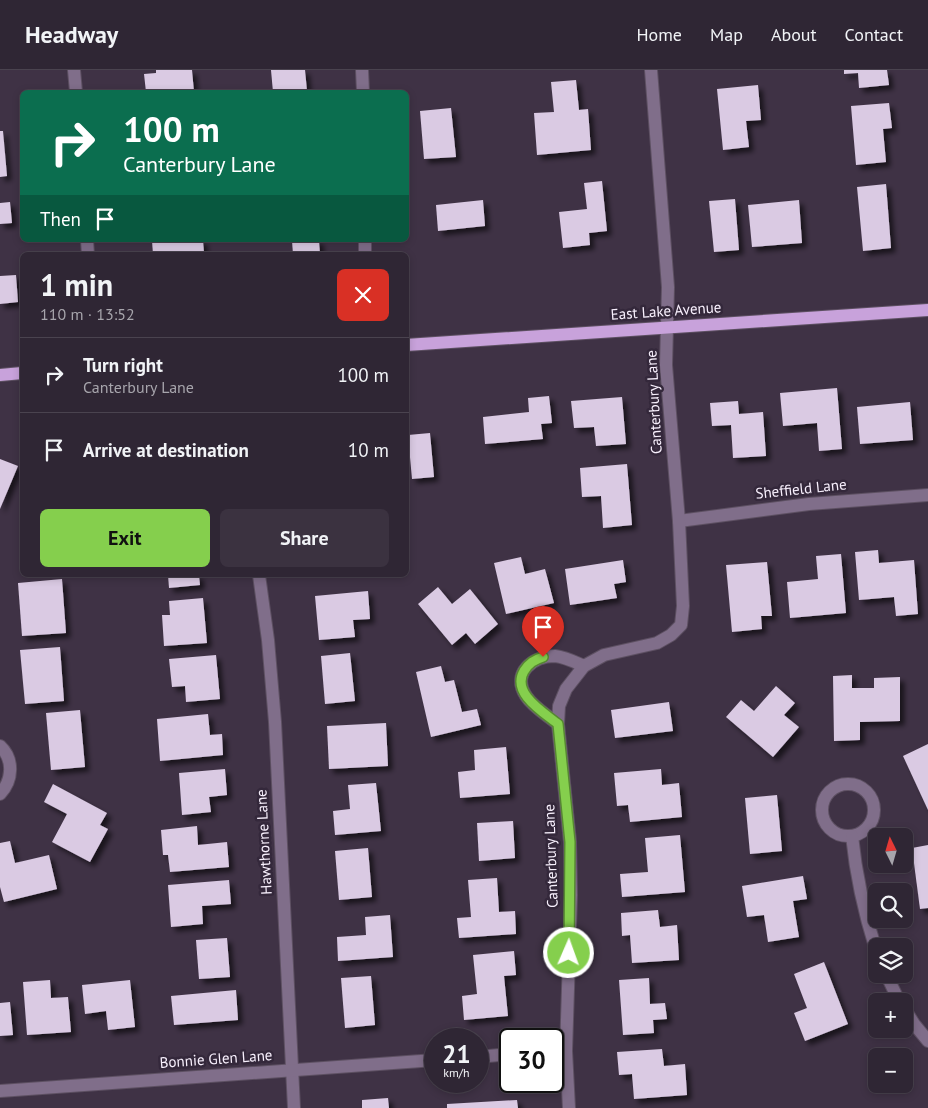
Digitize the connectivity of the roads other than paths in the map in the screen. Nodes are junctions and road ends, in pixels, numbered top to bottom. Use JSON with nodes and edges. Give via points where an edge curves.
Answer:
{"nodes":[{"id":1,"x":74,"y":70,"type":"edge"},
{"id":2,"x":362,"y":70,"type":"edge"},
{"id":3,"x":651,"y":70,"type":"edge"},
{"id":4,"x":76,"y":90,"type":"edge"},
{"id":5,"x":363,"y":90,"type":"edge"},
{"id":6,"x":928,"y":310,"type":"edge"},
{"id":7,"x":668,"y":327,"type":"junction"},
{"id":8,"x":409,"y":345,"type":"edge"},
{"id":9,"x":20,"y":373,"type":"edge"},
{"id":10,"x":0,"y":375,"type":"edge"},
{"id":11,"x":928,"y":495,"type":"edge"},
{"id":12,"x":679,"y":521,"type":"junction"},
{"id":13,"x":259,"y":577,"type":"edge"},
{"id":14,"x":584,"y":666,"type":"junction"},
{"id":15,"x":558,"y":724,"type":"junction"},
{"id":16,"x":0,"y":746,"type":"edge"},
{"id":17,"x":0,"y":794,"type":"edge"},
{"id":18,"x":852,"y":836,"type":"junction"},
{"id":19,"x":872,"y":938,"type":"edge"},
{"id":20,"x":913,"y":1022,"type":"edge"},
{"id":21,"x":928,"y":1041,"type":"edge"},
{"id":22,"x":566,"y":1051,"type":"joint"},
{"id":23,"x":424,"y":1061,"type":"edge"},
{"id":24,"x":292,"y":1070,"type":"junction"},
{"id":25,"x":0,"y":1091,"type":"edge"},
{"id":26,"x":294,"y":1108,"type":"edge"},
{"id":27,"x":569,"y":1108,"type":"edge"}],
"edges":[{"from":1,"to":4,"type":"street"},
{"from":2,"to":5,"type":"street"},
{"from":3,"to":7,"type":"street","name":"Canterbury Lane","via":[[668,287]]},
{"from":6,"to":7,"type":"main road","name":"East Lake Avenue"},
{"from":7,"to":8,"type":"main road","name":"East Lake Avenue"},
{"from":7,"to":12,"type":"street","name":"Canterbury Lane","via":[[666,365]]},
{"from":9,"to":10,"type":"main road"},
{"from":11,"to":12,"type":"street","name":"Sheffield Lane","via":[[809,504]]},
{"from":12,"to":14,"type":"street","name":"Canterbury Lane","via":[[681,625],[657,642],[604,655]]},
{"from":13,"to":24,"type":"street","name":"Hawthorne Lane","via":[[274,722]]},
{"from":14,"to":15,"type":"street","name":"Canterbury Lane","via":[[566,689],[559,706]]},
{"from":14,"to":15,"type":"street","via":[[557,656],[543,657],[534,660],[522,673],[525,694]]},
{"from":15,"to":22,"type":"street","name":"Canterbury Lane","via":[[570,842]]},
{"from":16,"to":17,"type":"street","via":[[9,758],[11,772]]},
{"from":18,"to":18,"type":"street","via":[[870,824],[874,812],[872,800],[864,789],[843,784],[826,796],[822,805],[823,816],[836,833]]},
{"from":18,"to":19,"type":"street","via":[[855,867]]},
{"from":20,"to":21,"type":"street"},
{"from":22,"to":27,"type":"street","name":"Canterbury Lane"},
{"from":23,"to":24,"type":"street","name":"Bonnie Glen Lane"},
{"from":24,"to":25,"type":"street","name":"Bonnie Glen Lane"},
{"from":24,"to":26,"type":"street","name":"Hawthorne Lane"}]}
